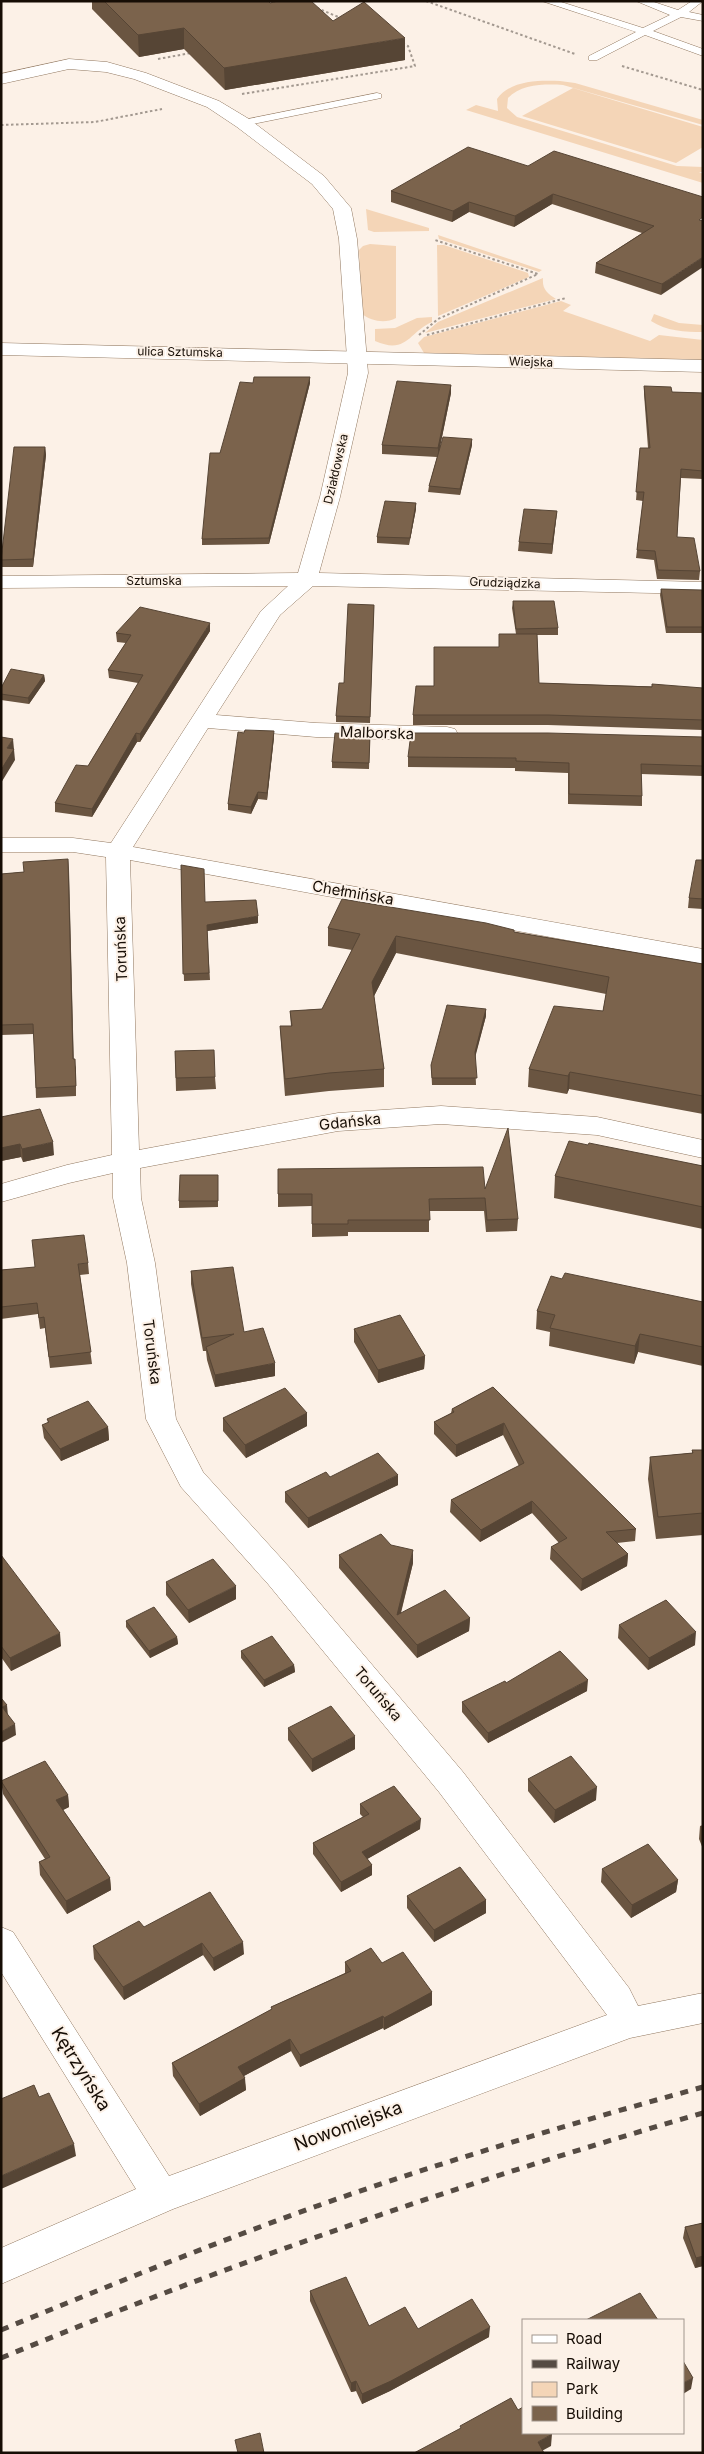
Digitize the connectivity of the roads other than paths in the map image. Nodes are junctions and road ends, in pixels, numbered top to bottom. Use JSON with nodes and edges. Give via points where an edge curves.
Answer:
{"nodes":[{"id":1,"x":547,"y":1,"type":"edge"},
{"id":2,"x":641,"y":1,"type":"edge"},
{"id":3,"x":699,"y":1,"type":"edge"},
{"id":4,"x":681,"y":14,"type":"junction"},
{"id":5,"x":703,"y":18,"type":"edge"},
{"id":6,"x":645,"y":32,"type":"junction"},
{"id":7,"x":703,"y":53,"type":"edge"},
{"id":8,"x":593,"y":58,"type":"road end"},
{"id":9,"x":1,"y":79,"type":"edge"},
{"id":10,"x":377,"y":96,"type":"dead end"},
{"id":11,"x":243,"y":123,"type":"junction"},
{"id":12,"x":1,"y":349,"type":"edge"},
{"id":13,"x":359,"y":356,"type":"junction"},
{"id":14,"x":703,"y":366,"type":"edge"},
{"id":15,"x":307,"y":580,"type":"junction"},
{"id":16,"x":1,"y":582,"type":"edge"},
{"id":17,"x":703,"y":588,"type":"edge"},
{"id":18,"x":202,"y":721,"type":"junction"},
{"id":19,"x":464,"y":734,"type":"edge"},
{"id":20,"x":1,"y":845,"type":"edge"},
{"id":21,"x":118,"y":850,"type":"junction"},
{"id":22,"x":703,"y":958,"type":"edge"},
{"id":23,"x":703,"y":1149,"type":"edge"},
{"id":24,"x":128,"y":1162,"type":"junction"},
{"id":25,"x":1,"y":1193,"type":"edge"},
{"id":26,"x":1,"y":1942,"type":"edge"},
{"id":27,"x":703,"y":2008,"type":"edge"},
{"id":28,"x":628,"y":2024,"type":"junction"},
{"id":29,"x":160,"y":2196,"type":"junction"},
{"id":30,"x":1,"y":2266,"type":"edge"}],
"edges":[{"from":1,"to":6,"type":"lane"},
{"from":2,"to":4,"type":"lane"},
{"from":3,"to":4,"type":"lane"},
{"from":4,"to":5,"type":"lane"},
{"from":4,"to":6,"type":"lane"},
{"from":6,"to":7,"type":"lane"},
{"from":6,"to":8,"type":"lane"},
{"from":9,"to":11,"type":"street","name":"Działdowska","via":[[69,64],[107,67],[140,76],[203,101]]},
{"from":10,"to":11,"type":"lane"},
{"from":11,"to":13,"type":"street","name":"Działdowska","via":[[318,180],[342,208],[348,239],[354,335]]},
{"from":12,"to":13,"type":"street","name":"ulica Sztumska"},
{"from":13,"to":14,"type":"street","name":"Wiejska"},
{"from":13,"to":15,"type":"street","name":"Działdowska","via":[[334,478]]},
{"from":15,"to":16,"type":"street","name":"Sztumska"},
{"from":15,"to":17,"type":"street","name":"Grudziądzka"},
{"from":15,"to":18,"type":"street","via":[[272,611]]},
{"from":18,"to":19,"type":"street","name":"Malborska","via":[[316,730]]},
{"from":18,"to":21,"type":"street"},
{"from":20,"to":21,"type":"street","name":"Chełmińska","via":[[72,845]]},
{"from":21,"to":22,"type":"street","name":"Chełmińska"},
{"from":21,"to":24,"type":"street","name":"Toruńska"},
{"from":23,"to":24,"type":"street","name":"Gdańska","via":[[597,1126],[441,1115],[338,1122]]},
{"from":24,"to":25,"type":"street","name":"Gdańska","via":[[67,1174]]},
{"from":24,"to":28,"type":"street","name":"Toruńska","via":[[127,1198],[141,1263],[160,1420],[192,1479],[279,1576],[451,1782],[617,1999]]},
{"from":26,"to":29,"type":"street","name":"Kętrzyńska"},
{"from":27,"to":28,"type":"street","name":"Nowomiejska"},
{"from":28,"to":29,"type":"street","name":"Nowomiejska"},
{"from":29,"to":30,"type":"street","name":"Nowomiejska"}]}
